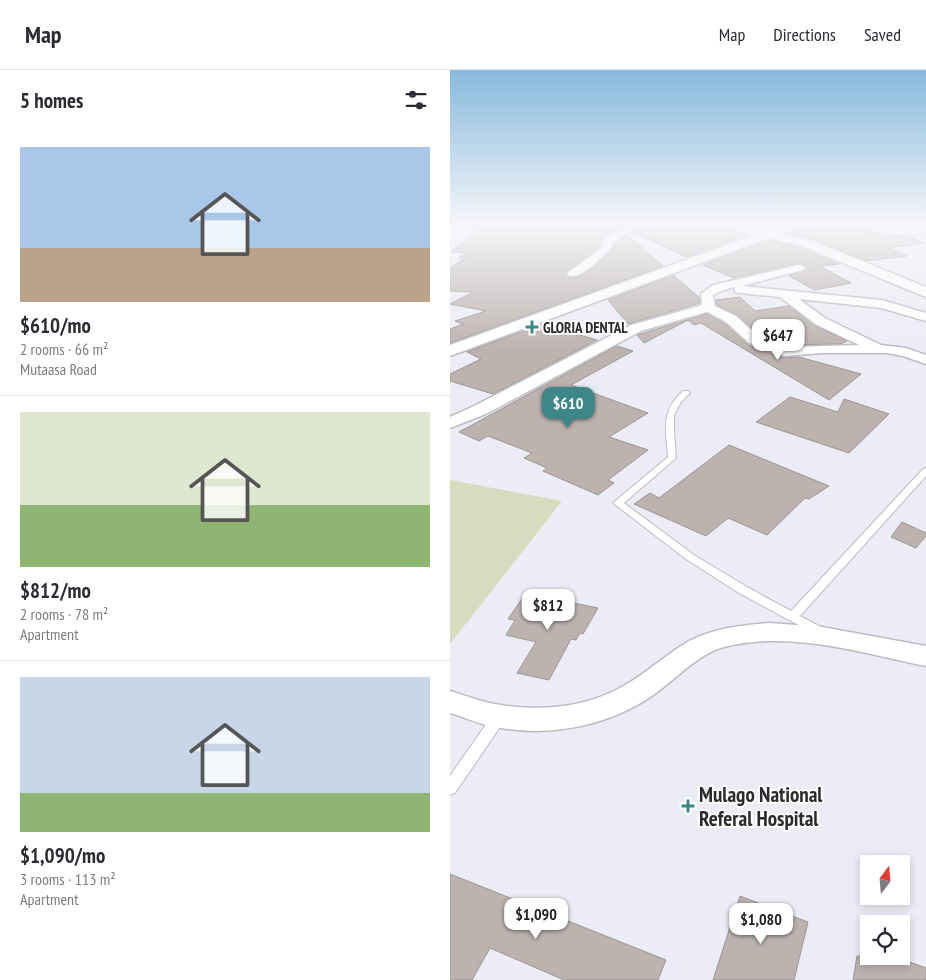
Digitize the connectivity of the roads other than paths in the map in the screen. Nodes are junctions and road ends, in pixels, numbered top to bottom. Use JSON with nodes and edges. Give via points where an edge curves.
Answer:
{"nodes":[{"id":1,"x":586,"y":265,"type":"edge"},
{"id":2,"x":682,"y":265,"type":"edge"},
{"id":3,"x":863,"y":265,"type":"edge"},
{"id":4,"x":799,"y":268,"type":"dead end"},
{"id":5,"x":573,"y":274,"type":"dead end"},
{"id":6,"x":717,"y":288,"type":"junction"},
{"id":7,"x":781,"y":292,"type":"junction"},
{"id":8,"x":926,"y":292,"type":"edge"},
{"id":9,"x":708,"y":307,"type":"junction"},
{"id":10,"x":926,"y":318,"type":"edge"},
{"id":11,"x":887,"y":349,"type":"junction"},
{"id":12,"x":450,"y":350,"type":"edge"},
{"id":13,"x":926,"y":360,"type":"edge"},
{"id":14,"x":686,"y":393,"type":"dead end"},
{"id":15,"x":450,"y":423,"type":"edge"},
{"id":16,"x":926,"y":471,"type":"edge"},
{"id":17,"x":792,"y":617,"type":"junction"},
{"id":18,"x":831,"y":637,"type":"junction"},
{"id":19,"x":926,"y":656,"type":"edge"},
{"id":20,"x":450,"y":702,"type":"edge"},
{"id":21,"x":500,"y":716,"type":"junction"},
{"id":22,"x":450,"y":788,"type":"edge"}],
"edges":[{"from":1,"to":5,"type":"street"},
{"from":2,"to":12,"type":"street"},
{"from":3,"to":8,"type":"street"},
{"from":4,"to":6,"type":"street"},
{"from":6,"to":7,"type":"street"},
{"from":6,"to":9,"type":"street","via":[[707,294]]},
{"from":7,"to":10,"type":"street","via":[[882,304]]},
{"from":7,"to":11,"type":"street","via":[[820,321]]},
{"from":9,"to":11,"type":"street","via":[[731,319],[754,340],[776,350]]},
{"from":9,"to":15,"type":"street","via":[[636,328]]},
{"from":11,"to":13,"type":"street"},
{"from":14,"to":17,"type":"lane","via":[[675,401],[668,418],[672,458],[618,503],[690,558]]},
{"from":16,"to":17,"type":"lane"},
{"from":17,"to":18,"type":"lane"},
{"from":18,"to":19,"type":"street"},
{"from":18,"to":21,"type":"street","via":[[770,632],[719,639],[695,649],[643,689],[608,707],[570,717],[538,720]]},
{"from":20,"to":21,"type":"street"},
{"from":21,"to":22,"type":"lane"}]}
